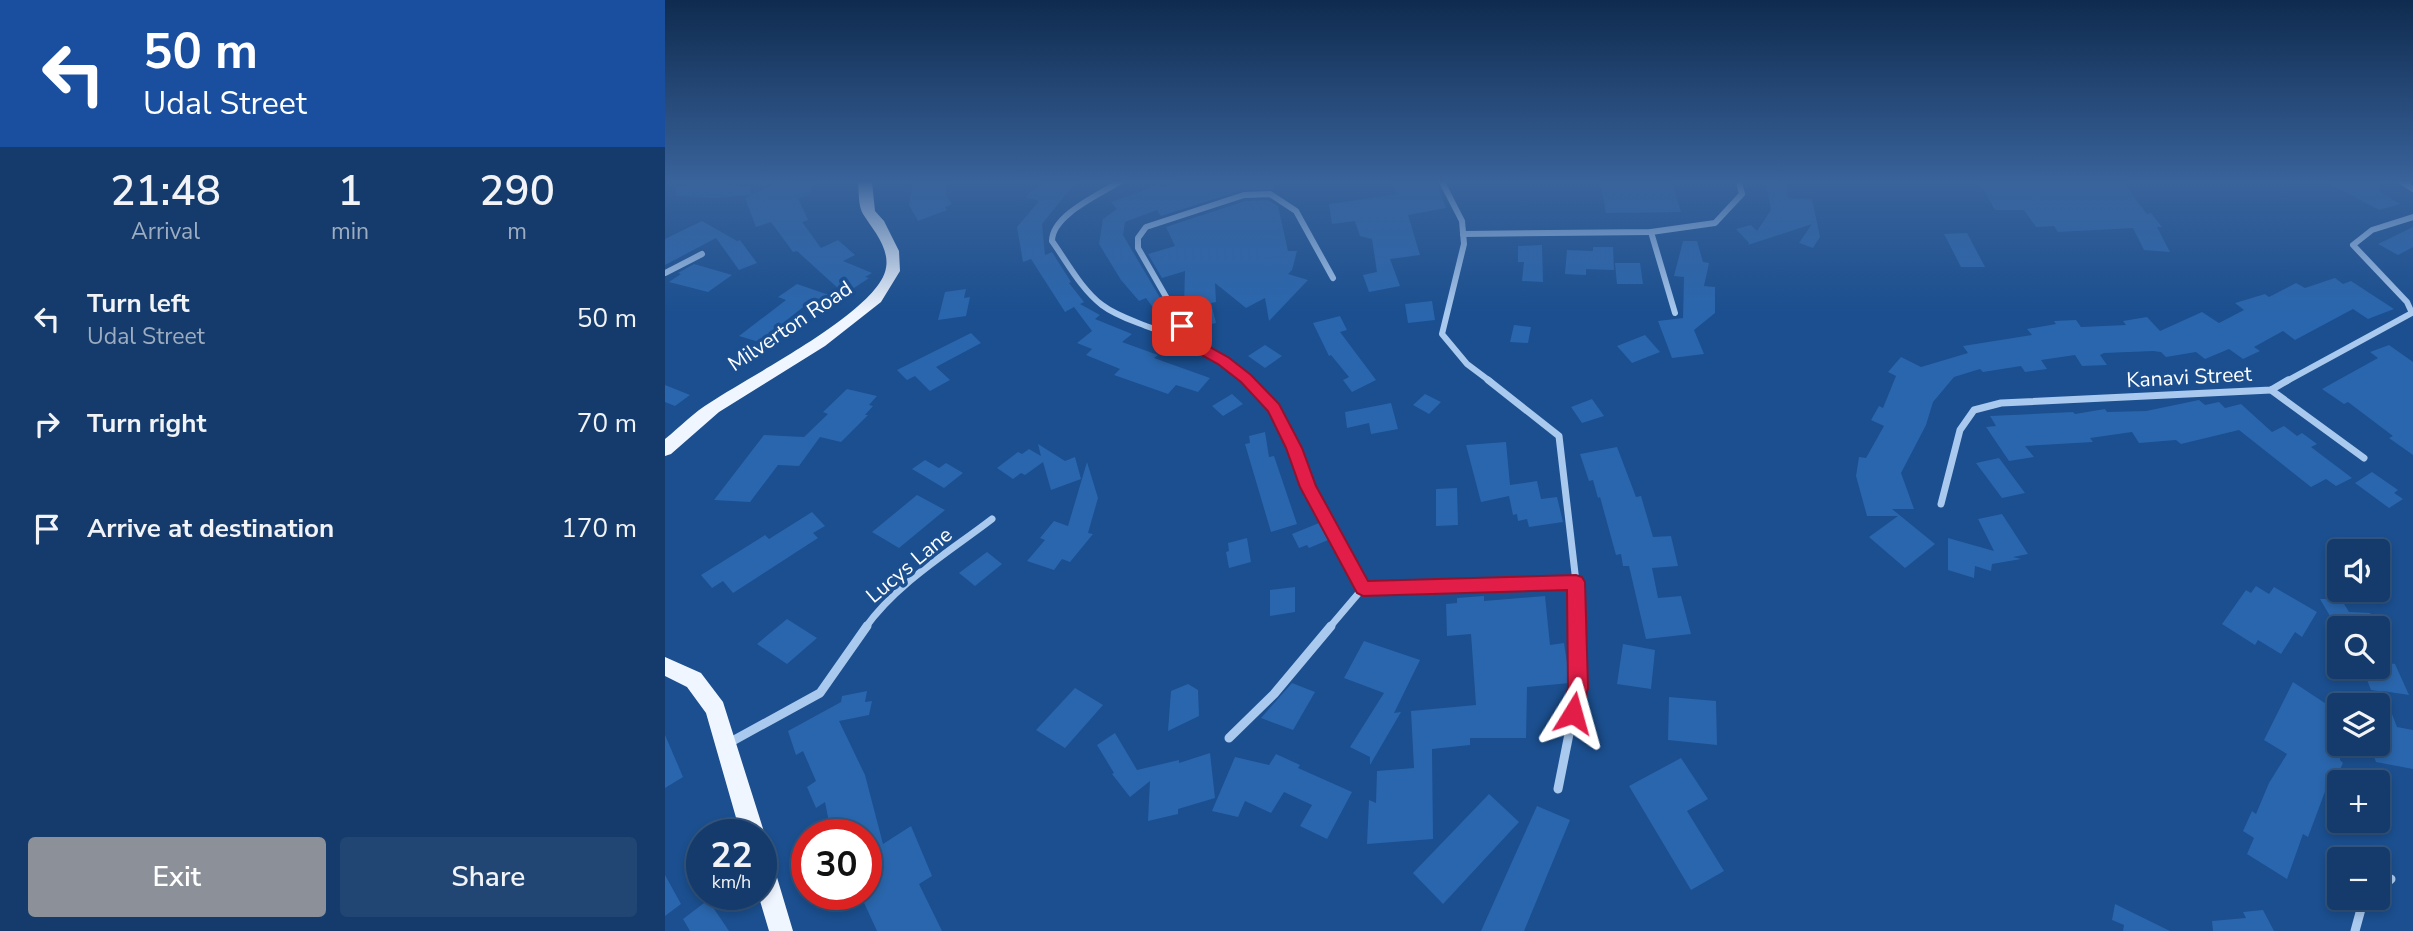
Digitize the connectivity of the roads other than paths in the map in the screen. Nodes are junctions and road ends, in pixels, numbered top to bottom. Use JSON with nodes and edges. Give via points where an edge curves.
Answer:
{"nodes":[{"id":1,"x":879,"y":225,"type":"edge"},
{"id":2,"x":1056,"y":225,"type":"edge"},
{"id":3,"x":1151,"y":225,"type":"edge"},
{"id":4,"x":1304,"y":225,"type":"edge"},
{"id":5,"x":1462,"y":225,"type":"edge"},
{"id":6,"x":1698,"y":225,"type":"edge"},
{"id":7,"x":2388,"y":225,"type":"edge"},
{"id":8,"x":1651,"y":232,"type":"junction"},
{"id":9,"x":1463,"y":234,"type":"junction"},
{"id":10,"x":702,"y":254,"type":"dead end"},
{"id":11,"x":665,"y":273,"type":"edge"},
{"id":12,"x":1333,"y":278,"type":"dead end"},
{"id":13,"x":1675,"y":313,"type":"dead end"},
{"id":14,"x":1192,"y":343,"type":"junction"},
{"id":15,"x":2271,"y":390,"type":"junction"},
{"id":16,"x":665,"y":449,"type":"edge"},
{"id":17,"x":2364,"y":458,"type":"dead end"},
{"id":18,"x":1941,"y":504,"type":"dead end"},
{"id":19,"x":992,"y":519,"type":"dead end"},
{"id":20,"x":1576,"y":582,"type":"junction"},
{"id":21,"x":1363,"y":588,"type":"junction"},
{"id":22,"x":665,"y":666,"type":"edge"},
{"id":23,"x":1230,"y":738,"type":"dead end"},
{"id":24,"x":726,"y":745,"type":"junction"},
{"id":25,"x":1558,"y":789,"type":"dead end"},
{"id":26,"x":748,"y":819,"type":"edge"},
{"id":27,"x":775,"y":910,"type":"edge"},
{"id":28,"x":2361,"y":910,"type":"edge"},
{"id":29,"x":781,"y":931,"type":"edge"},
{"id":30,"x":2355,"y":931,"type":"edge"}],
"edges":[{"from":1,"to":16,"type":"main road","name":"Milverton Road","via":[[892,251],[893,271],[876,299],[819,342],[713,408]]},
{"from":2,"to":14,"type":"street","via":[[1052,242],[1102,305]]},
{"from":3,"to":14,"type":"street","via":[[1138,238],[1138,248]]},
{"from":4,"to":12,"type":"street"},
{"from":5,"to":9,"type":"street"},
{"from":6,"to":8,"type":"street"},
{"from":7,"to":15,"type":"street","name":"Kanavi Street","via":[[2366,233],[2353,245],[2412,313]]},
{"from":8,"to":9,"type":"street"},
{"from":8,"to":13,"type":"street"},
{"from":9,"to":20,"type":"street","via":[[1442,334],[1453,351],[1483,378],[1544,420],[1559,436]]},
{"from":10,"to":11,"type":"street"},
{"from":14,"to":21,"type":"street","via":[[1246,378],[1274,408],[1308,487]]},
{"from":15,"to":17,"type":"street"},
{"from":15,"to":18,"type":"street","name":"Kanavi Street","via":[[2001,403],[1974,410],[1960,429]]},
{"from":19,"to":24,"type":"street","name":"Lucys Lane","via":[[876,613],[820,692]]},
{"from":20,"to":21,"type":"street"},
{"from":20,"to":25,"type":"street","via":[[1578,688]]},
{"from":21,"to":23,"type":"street","via":[[1274,694]]},
{"from":22,"to":24,"type":"main road","via":[[694,680],[715,709]]},
{"from":24,"to":26,"type":"main road"},
{"from":27,"to":29,"type":"main road"},
{"from":28,"to":30,"type":"street"}]}
